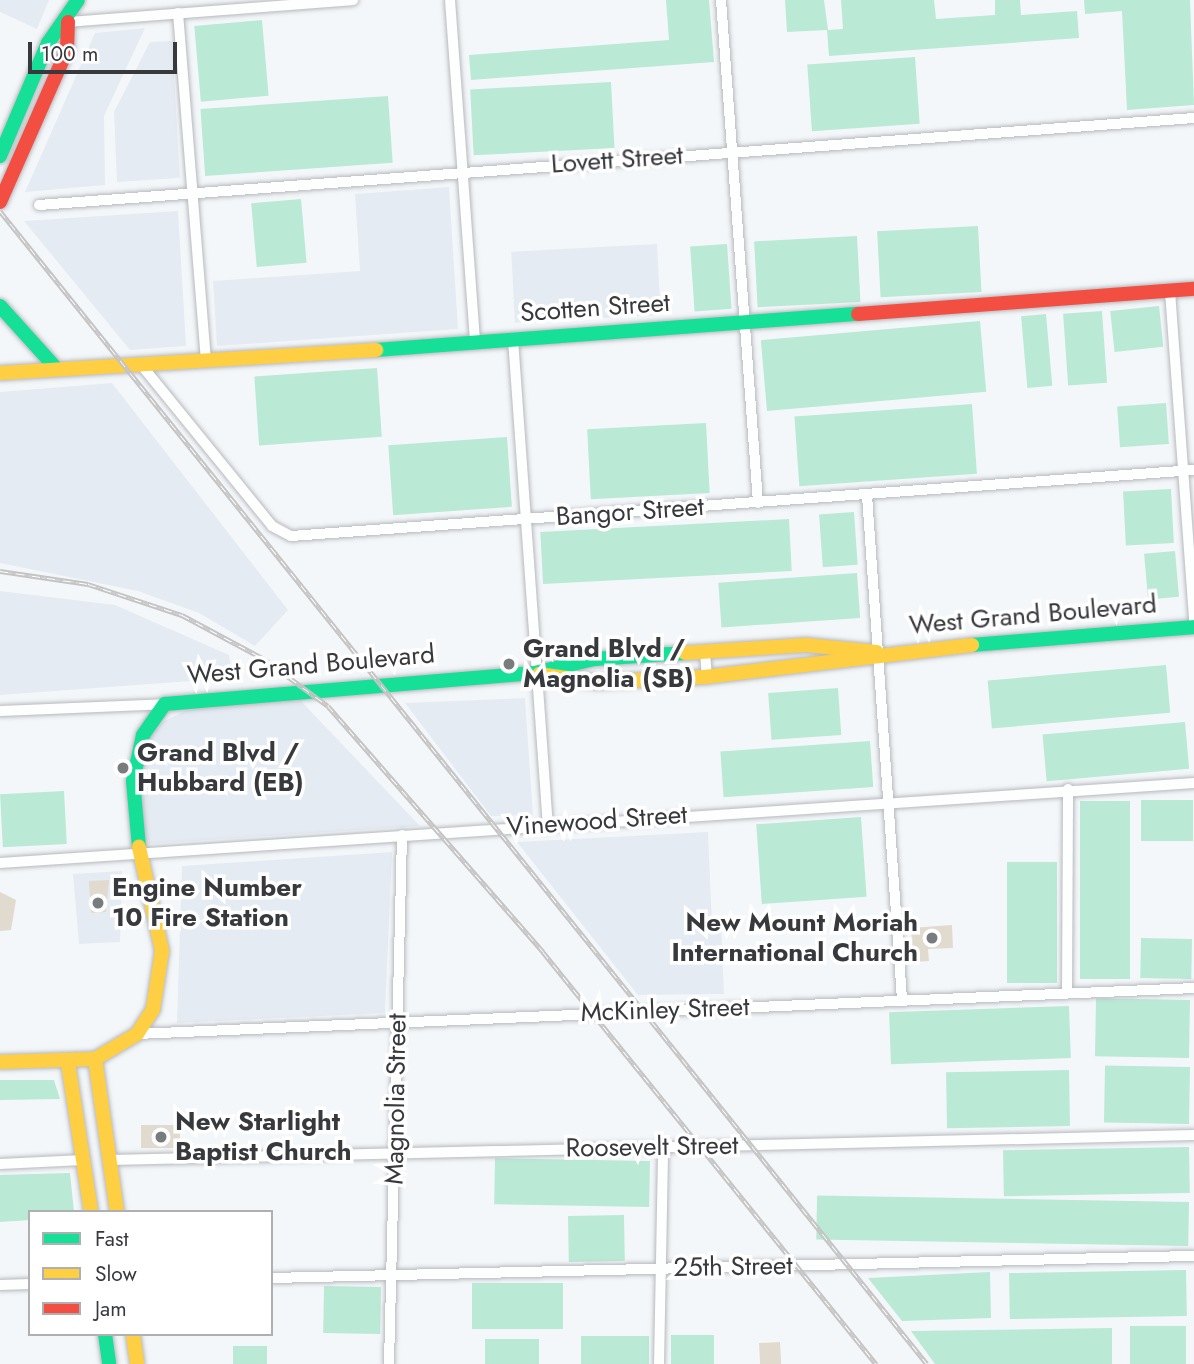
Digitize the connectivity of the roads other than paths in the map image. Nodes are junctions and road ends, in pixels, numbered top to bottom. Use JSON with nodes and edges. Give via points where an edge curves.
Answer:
{"nodes":[{"id":1,"x":78,"y":0,"type":"edge"},
{"id":2,"x":353,"y":0,"type":"edge"},
{"id":3,"x":450,"y":0,"type":"edge"},
{"id":4,"x":721,"y":0,"type":"edge"},
{"id":5,"x":178,"y":13,"type":"junction"},
{"id":6,"x":68,"y":22,"type":"junction"},
{"id":7,"x":1194,"y":118,"type":"edge"},
{"id":8,"x":732,"y":152,"type":"junction"},
{"id":9,"x":0,"y":156,"type":"edge"},
{"id":10,"x":463,"y":172,"type":"junction"},
{"id":11,"x":193,"y":192,"type":"junction"},
{"id":12,"x":0,"y":202,"type":"edge"},
{"id":13,"x":39,"y":205,"type":"dead end"},
{"id":14,"x":1194,"y":289,"type":"edge"},
{"id":15,"x":1170,"y":290,"type":"junction"},
{"id":16,"x":0,"y":306,"type":"edge"},
{"id":17,"x":745,"y":322,"type":"junction"},
{"id":18,"x":513,"y":339,"type":"junction"},
{"id":19,"x":475,"y":342,"type":"junction"},
{"id":20,"x":206,"y":362,"type":"junction"},
{"id":21,"x":55,"y":367,"type":"junction"},
{"id":22,"x":143,"y":367,"type":"junction"},
{"id":23,"x":0,"y":373,"type":"edge"},
{"id":24,"x":1188,"y":471,"type":"edge"},
{"id":25,"x":867,"y":495,"type":"junction"},
{"id":26,"x":758,"y":503,"type":"junction"},
{"id":27,"x":526,"y":520,"type":"junction"},
{"id":28,"x":1194,"y":621,"type":"edge"},
{"id":29,"x":1194,"y":626,"type":"edge"},
{"id":30,"x":705,"y":651,"type":"junction"},
{"id":31,"x":877,"y":652,"type":"junction"},
{"id":32,"x":534,"y":673,"type":"junction"},
{"id":33,"x":707,"y":677,"type":"junction"},
{"id":34,"x":165,"y":704,"type":"junction"},
{"id":35,"x":0,"y":712,"type":"edge"},
{"id":36,"x":1194,"y":783,"type":"edge"},
{"id":37,"x":1068,"y":789,"type":"junction"},
{"id":38,"x":888,"y":801,"type":"junction"},
{"id":39,"x":548,"y":824,"type":"junction"},
{"id":40,"x":402,"y":835,"type":"junction"},
{"id":41,"x":141,"y":853,"type":"junction"},
{"id":42,"x":0,"y":863,"type":"edge"},
{"id":43,"x":1194,"y":988,"type":"edge"},
{"id":44,"x":1067,"y":992,"type":"junction"},
{"id":45,"x":902,"y":999,"type":"junction"},
{"id":46,"x":397,"y":1022,"type":"junction"},
{"id":47,"x":136,"y":1034,"type":"junction"},
{"id":48,"x":95,"y":1059,"type":"junction"},
{"id":49,"x":0,"y":1062,"type":"edge"},
{"id":50,"x":68,"y":1063,"type":"junction"},
{"id":51,"x":1194,"y":1135,"type":"edge"},
{"id":52,"x":663,"y":1147,"type":"junction"},
{"id":53,"x":394,"y":1153,"type":"junction"},
{"id":54,"x":83,"y":1160,"type":"junction"},
{"id":55,"x":110,"y":1160,"type":"junction"},
{"id":56,"x":0,"y":1164,"type":"edge"},
{"id":57,"x":117,"y":1206,"type":"edge"},
{"id":58,"x":90,"y":1208,"type":"edge"},
{"id":59,"x":1194,"y":1256,"type":"edge"},
{"id":60,"x":660,"y":1269,"type":"junction"},
{"id":61,"x":392,"y":1275,"type":"junction"},
{"id":62,"x":273,"y":1278,"type":"edge"},
{"id":63,"x":28,"y":1284,"type":"edge"},
{"id":64,"x":0,"y":1285,"type":"edge"},
{"id":65,"x":105,"y":1336,"type":"edge"},
{"id":66,"x":133,"y":1336,"type":"edge"},
{"id":67,"x":109,"y":1364,"type":"edge"},
{"id":68,"x":136,"y":1364,"type":"edge"},
{"id":69,"x":389,"y":1364,"type":"edge"},
{"id":70,"x":659,"y":1364,"type":"edge"}],
"edges":[{"from":1,"to":6,"type":"main road"},
{"from":2,"to":5,"type":"street"},
{"from":3,"to":10,"type":"street"},
{"from":4,"to":8,"type":"street"},
{"from":5,"to":6,"type":"street"},
{"from":5,"to":11,"type":"street"},
{"from":6,"to":9,"type":"main road","via":[[48,43]]},
{"from":6,"to":12,"type":"main road","via":[[67,50]]},
{"from":7,"to":8,"type":"street","name":"Lovett Street"},
{"from":8,"to":10,"type":"street","name":"Lovett Street"},
{"from":8,"to":17,"type":"street"},
{"from":10,"to":11,"type":"street","name":"Lovett Street"},
{"from":10,"to":19,"type":"street"},
{"from":11,"to":13,"type":"street","name":"Lovett Street"},
{"from":11,"to":20,"type":"street"},
{"from":14,"to":15,"type":"main road","name":"Scotten Street"},
{"from":15,"to":17,"type":"main road","name":"Scotten Street"},
{"from":15,"to":24,"type":"street"},
{"from":16,"to":21,"type":"main road"},
{"from":17,"to":18,"type":"main road","name":"Scotten Street"},
{"from":17,"to":26,"type":"street"},
{"from":18,"to":19,"type":"main road","name":"Scotten Street"},
{"from":18,"to":27,"type":"street"},
{"from":19,"to":20,"type":"main road","name":"Scotten Street"},
{"from":20,"to":22,"type":"main road","name":"Scotten Street"},
{"from":21,"to":22,"type":"main road","name":"Scotten Street"},
{"from":21,"to":23,"type":"main road","name":"Scotten Street"},
{"from":22,"to":27,"type":"street","name":"Bangor Street","via":[[282,533]]},
{"from":24,"to":25,"type":"street","name":"Bangor Street"},
{"from":24,"to":28,"type":"street"},
{"from":25,"to":26,"type":"street","name":"Bangor Street"},
{"from":25,"to":31,"type":"street"},
{"from":26,"to":27,"type":"street","name":"Bangor Street"},
{"from":27,"to":32,"type":"street"},
{"from":29,"to":31,"type":"main road","name":"West Grand Boulevard"},
{"from":30,"to":31,"type":"main road","name":"West Grand Boulevard","via":[[842,645]]},
{"from":30,"to":32,"type":"main road","name":"West Grand Boulevard","via":[[594,659]]},
{"from":30,"to":33,"type":"street"},
{"from":31,"to":33,"type":"main road","name":"West Grand Boulevard","via":[[816,668]]},
{"from":31,"to":38,"type":"street"},
{"from":32,"to":33,"type":"main road","name":"West Grand Boulevard","via":[[596,682]]},
{"from":32,"to":34,"type":"main road","name":"West Grand Boulevard"},
{"from":32,"to":39,"type":"street"},
{"from":34,"to":35,"type":"street"},
{"from":34,"to":41,"type":"main road","name":"West Grand Boulevard","via":[[146,727],[135,761]]},
{"from":36,"to":37,"type":"street","name":"Vinewood Street"},
{"from":37,"to":38,"type":"street","name":"Vinewood Street"},
{"from":37,"to":44,"type":"street"},
{"from":38,"to":39,"type":"street","name":"Vinewood Street"},
{"from":38,"to":45,"type":"street"},
{"from":39,"to":40,"type":"street","name":"Vinewood Street"},
{"from":40,"to":41,"type":"street","name":"Vinewood Street"},
{"from":40,"to":46,"type":"street","name":"Magnolia Street"},
{"from":41,"to":42,"type":"street","name":"Vinewood Street"},
{"from":41,"to":47,"type":"main road","name":"West Grand Boulevard","via":[[162,965],[153,1009]]},
{"from":43,"to":44,"type":"street","name":"McKinley Street"},
{"from":44,"to":45,"type":"street","name":"McKinley Street"},
{"from":45,"to":46,"type":"street","name":"McKinley Street"},
{"from":46,"to":47,"type":"street","name":"McKinley Street"},
{"from":46,"to":53,"type":"street","name":"Magnolia Street"},
{"from":47,"to":48,"type":"main road","name":"West Grand Boulevard"},
{"from":48,"to":50,"type":"main road","name":"West Grand Boulevard"},
{"from":48,"to":55,"type":"main road"},
{"from":49,"to":50,"type":"main road","name":"West Grand Boulevard"},
{"from":50,"to":54,"type":"main road"},
{"from":51,"to":52,"type":"street","name":"Roosevelt Street"},
{"from":52,"to":53,"type":"street","name":"Roosevelt Street"},
{"from":52,"to":60,"type":"street"},
{"from":53,"to":55,"type":"street","name":"Roosevelt Street"},
{"from":53,"to":61,"type":"street","name":"Magnolia Street"},
{"from":54,"to":56,"type":"street"},
{"from":54,"to":58,"type":"main road"},
{"from":55,"to":57,"type":"main road"},
{"from":57,"to":58,"type":"main road"},
{"from":59,"to":60,"type":"street","name":"25th Street"},
{"from":60,"to":61,"type":"street","name":"25th Street"},
{"from":60,"to":70,"type":"street"},
{"from":61,"to":62,"type":"street","name":"25th Street"},
{"from":61,"to":69,"type":"street","name":"Magnolia Street"},
{"from":63,"to":64,"type":"street"},
{"from":65,"to":67,"type":"main road"},
{"from":66,"to":68,"type":"main road"}]}
